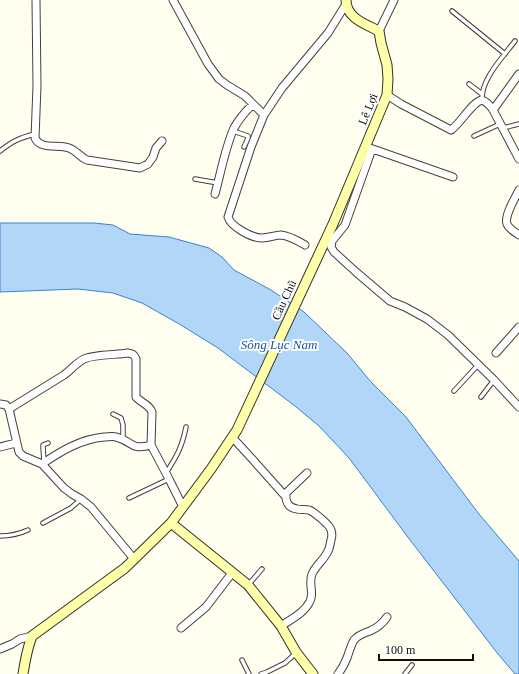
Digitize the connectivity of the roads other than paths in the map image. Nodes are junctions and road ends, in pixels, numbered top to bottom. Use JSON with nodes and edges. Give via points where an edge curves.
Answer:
{"nodes":[{"id":1,"x":36,"y":0,"type":"edge"},
{"id":2,"x":173,"y":0,"type":"edge"},
{"id":3,"x":394,"y":0,"type":"edge"},
{"id":4,"x":346,"y":2,"type":"edge"},
{"id":5,"x":452,"y":11,"type":"dead end"},
{"id":6,"x":379,"y":31,"type":"junction"},
{"id":7,"x":515,"y":41,"type":"dead end"},
{"id":8,"x":505,"y":54,"type":"junction"},
{"id":9,"x":519,"y":74,"type":"edge"},
{"id":10,"x":468,"y":84,"type":"dead end"},
{"id":11,"x":387,"y":94,"type":"junction"},
{"id":12,"x":482,"y":97,"type":"junction"},
{"id":13,"x":253,"y":104,"type":"junction"},
{"id":14,"x":493,"y":110,"type":"junction"},
{"id":15,"x":264,"y":114,"type":"junction"},
{"id":16,"x":519,"y":124,"type":"edge"},
{"id":17,"x":502,"y":126,"type":"junction"},
{"id":18,"x":233,"y":131,"type":"junction"},
{"id":19,"x":35,"y":134,"type":"junction"},
{"id":20,"x":474,"y":136,"type":"dead end"},
{"id":21,"x":162,"y":142,"type":"dead end"},
{"id":22,"x":244,"y":147,"type":"dead end"},
{"id":23,"x":369,"y":147,"type":"junction"},
{"id":24,"x":0,"y":151,"type":"edge"},
{"id":25,"x":519,"y":159,"type":"edge"},
{"id":26,"x":453,"y":177,"type":"dead end"},
{"id":27,"x":195,"y":179,"type":"dead end"},
{"id":28,"x":218,"y":183,"type":"junction"},
{"id":29,"x":519,"y":190,"type":"edge"},
{"id":30,"x":215,"y":194,"type":"dead end"},
{"id":31,"x":333,"y":224,"type":"joint"},
{"id":32,"x":519,"y":235,"type":"edge"},
{"id":33,"x":305,"y":245,"type":"dead end"},
{"id":34,"x":519,"y":327,"type":"edge"},
{"id":35,"x":496,"y":353,"type":"dead end"},
{"id":36,"x":478,"y":365,"type":"junction"},
{"id":37,"x":494,"y":380,"type":"junction"},
{"id":38,"x":454,"y":391,"type":"dead end"},
{"id":39,"x":481,"y":396,"type":"dead end"},
{"id":40,"x":0,"y":404,"type":"edge"},
{"id":41,"x":519,"y":407,"type":"edge"},
{"id":42,"x":9,"y":409,"type":"junction"},
{"id":43,"x":113,"y":414,"type":"dead end"},
{"id":44,"x":186,"y":427,"type":"dead end"},
{"id":45,"x":234,"y":433,"type":"junction"},
{"id":46,"x":123,"y":440,"type":"junction"},
{"id":47,"x":16,"y":443,"type":"junction"},
{"id":48,"x":48,"y":443,"type":"dead end"},
{"id":49,"x":151,"y":445,"type":"junction"},
{"id":50,"x":0,"y":447,"type":"edge"},
{"id":51,"x":43,"y":463,"type":"junction"},
{"id":52,"x":306,"y":473,"type":"dead end"},
{"id":53,"x":168,"y":476,"type":"junction"},
{"id":54,"x":286,"y":497,"type":"junction"},
{"id":55,"x":129,"y":498,"type":"dead end"},
{"id":56,"x":81,"y":499,"type":"junction"},
{"id":57,"x":183,"y":507,"type":"junction"},
{"id":58,"x":43,"y":523,"type":"dead end"},
{"id":59,"x":171,"y":523,"type":"junction"},
{"id":60,"x":28,"y":530,"type":"dead end"},
{"id":61,"x":0,"y":536,"type":"edge"},
{"id":62,"x":134,"y":559,"type":"junction"},
{"id":63,"x":262,"y":569,"type":"dead end"},
{"id":64,"x":232,"y":573,"type":"junction"},
{"id":65,"x":248,"y":585,"type":"junction"},
{"id":66,"x":387,"y":617,"type":"dead end"},
{"id":67,"x":281,"y":626,"type":"junction"},
{"id":68,"x":180,"y":628,"type":"dead end"},
{"id":69,"x":32,"y":636,"type":"junction"},
{"id":70,"x":0,"y":649,"type":"edge"},
{"id":71,"x":296,"y":652,"type":"junction"},
{"id":72,"x":242,"y":660,"type":"dead end"},
{"id":73,"x":412,"y":665,"type":"dead end"},
{"id":74,"x":23,"y":674,"type":"edge"},
{"id":75,"x":249,"y":674,"type":"edge"},
{"id":76,"x":261,"y":674,"type":"edge"},
{"id":77,"x":314,"y":674,"type":"edge"},
{"id":78,"x":338,"y":674,"type":"edge"},
{"id":79,"x":405,"y":674,"type":"edge"}],
"edges":[{"from":1,"to":19,"type":"street"},
{"from":2,"to":13,"type":"street","via":[[211,69],[227,86],[245,96]]},
{"from":3,"to":6,"type":"street"},
{"from":4,"to":6,"type":"street","via":[[350,14]]},
{"from":4,"to":15,"type":"street","via":[[328,33]]},
{"from":5,"to":8,"type":"lane"},
{"from":6,"to":11,"type":"street","name":"Lê Lợi","via":[[387,65]]},
{"from":7,"to":8,"type":"lane"},
{"from":8,"to":12,"type":"lane","via":[[485,83]]},
{"from":9,"to":14,"type":"street"},
{"from":10,"to":12,"type":"lane"},
{"from":11,"to":12,"type":"street","via":[[451,130]]},
{"from":11,"to":23,"type":"street","name":"Lê Lợi"},
{"from":12,"to":14,"type":"street"},
{"from":13,"to":15,"type":"street"},
{"from":13,"to":18,"type":"street","via":[[242,115]]},
{"from":14,"to":17,"type":"street"},
{"from":15,"to":33,"type":"street","via":[[228,217],[229,222],[254,237],[282,235]]},
{"from":16,"to":17,"type":"lane"},
{"from":17,"to":20,"type":"lane"},
{"from":17,"to":25,"type":"street"},
{"from":18,"to":22,"type":"lane","via":[[248,136]]},
{"from":18,"to":28,"type":"street"},
{"from":19,"to":21,"type":"street","via":[[38,143],[71,148],[84,159],[140,168],[148,164]]},
{"from":19,"to":24,"type":"lane","via":[[13,141]]},
{"from":23,"to":26,"type":"street"},
{"from":23,"to":31,"type":"street","name":"Lê Lợi"},
{"from":23,"to":36,"type":"street","via":[[345,225],[332,241],[334,252],[390,301],[427,319],[448,335]]},
{"from":27,"to":28,"type":"lane"},
{"from":28,"to":30,"type":"street"},
{"from":29,"to":32,"type":"street","via":[[506,220],[510,229]]},
{"from":31,"to":45,"type":"street","name":"Cầu Chũ"},
{"from":34,"to":35,"type":"street"},
{"from":36,"to":37,"type":"street"},
{"from":36,"to":38,"type":"lane"},
{"from":37,"to":39,"type":"lane"},
{"from":37,"to":41,"type":"street"},
{"from":40,"to":42,"type":"street","via":[[6,405]]},
{"from":42,"to":47,"type":"street"},
{"from":42,"to":49,"type":"street","via":[[70,371],[84,359],[132,353],[136,359],[136,397],[152,412]]},
{"from":43,"to":46,"type":"lane","via":[[121,418]]},
{"from":44,"to":53,"type":"lane","via":[[184,442]]},
{"from":45,"to":54,"type":"street","via":[[254,461]]},
{"from":45,"to":57,"type":"street","name":"Cầu Chũ"},
{"from":46,"to":49,"type":"street","via":[[140,448]]},
{"from":46,"to":51,"type":"street","via":[[116,437],[84,440]]},
{"from":47,"to":50,"type":"street"},
{"from":47,"to":51,"type":"street","via":[[23,456]]},
{"from":48,"to":51,"type":"lane","via":[[43,445]]},
{"from":49,"to":53,"type":"street"},
{"from":51,"to":56,"type":"street","via":[[64,488]]},
{"from":52,"to":54,"type":"street","via":[[286,493]]},
{"from":53,"to":55,"type":"lane"},
{"from":53,"to":57,"type":"street"},
{"from":54,"to":67,"type":"street","via":[[291,507],[310,511],[319,518],[331,529],[332,535],[328,551],[310,580],[311,602],[298,615]]},
{"from":56,"to":58,"type":"lane","via":[[71,508]]},
{"from":56,"to":62,"type":"street","via":[[91,507]]},
{"from":57,"to":59,"type":"street","name":"Cầu Chũ"},
{"from":59,"to":62,"type":"street","name":"Cầu Chũ"},
{"from":59,"to":64,"type":"street"},
{"from":60,"to":61,"type":"lane"},
{"from":62,"to":69,"type":"street","name":"Cầu Chũ"},
{"from":63,"to":65,"type":"lane"},
{"from":64,"to":65,"type":"street"},
{"from":64,"to":68,"type":"street","via":[[206,607]]},
{"from":65,"to":67,"type":"street"},
{"from":66,"to":78,"type":"street","via":[[377,628],[363,633],[355,640]]},
{"from":67,"to":71,"type":"street"},
{"from":69,"to":70,"type":"street"},
{"from":69,"to":74,"type":"street"},
{"from":71,"to":76,"type":"lane","via":[[285,664]]},
{"from":71,"to":77,"type":"street"},
{"from":72,"to":75,"type":"lane"},
{"from":73,"to":79,"type":"lane"}]}
